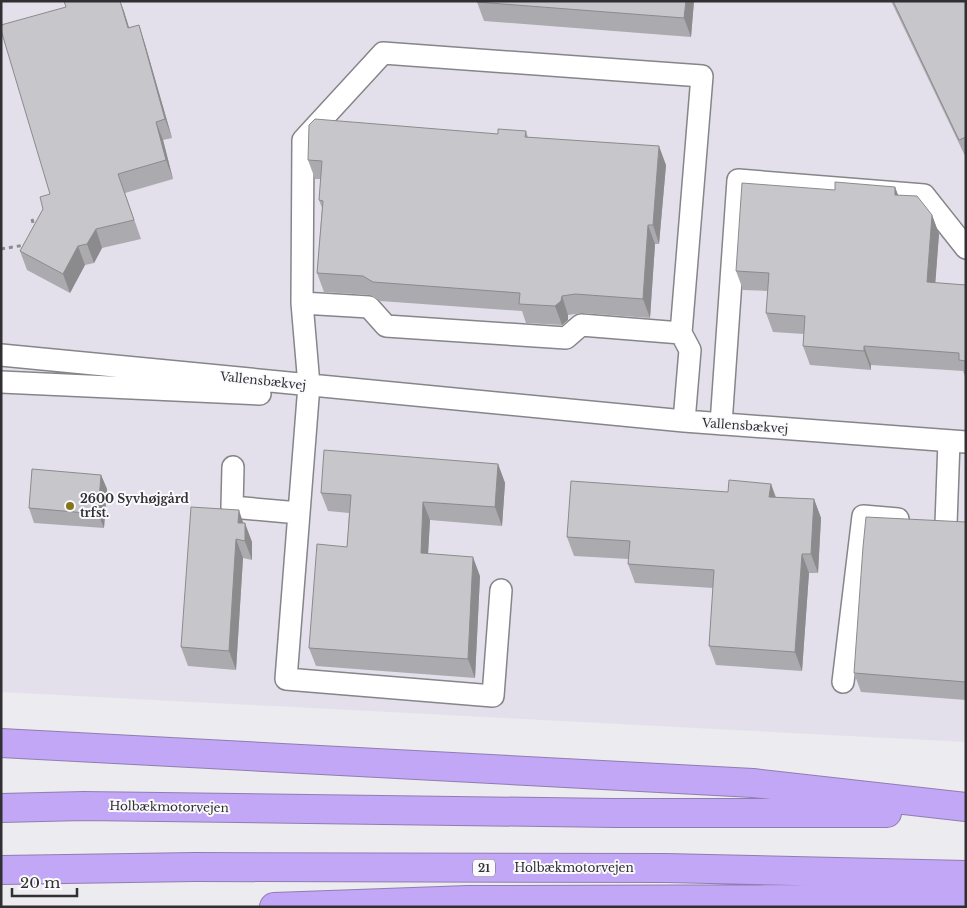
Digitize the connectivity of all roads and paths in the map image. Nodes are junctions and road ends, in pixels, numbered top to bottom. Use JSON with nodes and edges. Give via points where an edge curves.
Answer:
{"nodes":[{"id":1,"x":32,"y":219,"type":"dead end"},
{"id":2,"x":35,"y":232,"type":"edge"},
{"id":3,"x":27,"y":245,"type":"edge"},
{"id":4,"x":966,"y":248,"type":"edge"},
{"id":5,"x":1,"y":249,"type":"edge"},
{"id":6,"x":302,"y":303,"type":"junction"},
{"id":7,"x":681,"y":333,"type":"junction"},
{"id":8,"x":1,"y":355,"type":"edge"},
{"id":9,"x":1,"y":382,"type":"edge"},
{"id":10,"x":308,"y":391,"type":"junction"},
{"id":11,"x":684,"y":421,"type":"junction"},
{"id":12,"x":721,"y":424,"type":"junction"},
{"id":13,"x":957,"y":442,"type":"edge"},
{"id":14,"x":233,"y":467,"type":"dead end"},
{"id":15,"x":299,"y":512,"type":"junction"},
{"id":16,"x":939,"y":523,"type":"edge"},
{"id":17,"x":500,"y":590,"type":"dead end"},
{"id":18,"x":843,"y":682,"type":"dead end"},
{"id":19,"x":1,"y":743,"type":"edge"},
{"id":20,"x":966,"y":807,"type":"edge"},
{"id":21,"x":1,"y":808,"type":"edge"},
{"id":22,"x":966,"y":814,"type":"edge"},
{"id":23,"x":1,"y":870,"type":"edge"},
{"id":24,"x":966,"y":875,"type":"edge"},
{"id":25,"x":966,"y":895,"type":"edge"},
{"id":26,"x":274,"y":907,"type":"edge"}],
"edges":[{"from":1,"to":2,"type":"path"},
{"from":3,"to":5,"type":"path"},
{"from":4,"to":12,"type":"street","via":[[924,195],[738,180]]},
{"from":6,"to":7,"type":"street","via":[[369,307],[386,326],[566,338],[581,325]]},
{"from":6,"to":7,"type":"street","via":[[303,140],[383,53],[702,76]]},
{"from":6,"to":10,"type":"street"},
{"from":7,"to":11,"type":"street","via":[[690,350]]},
{"from":8,"to":10,"type":"street","name":"Vallensbækvej"},
{"from":9,"to":10,"type":"street","name":"Vallensbækvej"},
{"from":10,"to":11,"type":"street","name":"Vallensbækvej"},
{"from":10,"to":15,"type":"street"},
{"from":11,"to":12,"type":"street","name":"Vallensbækvej"},
{"from":12,"to":13,"type":"street","name":"Vallensbækvej"},
{"from":13,"to":16,"type":"street"},
{"from":14,"to":15,"type":"street","via":[[232,507]]},
{"from":15,"to":17,"type":"street","via":[[286,679],[493,696]]},
{"from":16,"to":18,"type":"street","via":[[863,516]]},
{"from":19,"to":20,"type":"highway","via":[[752,783]]},
{"from":21,"to":22,"type":"highway","name":"Holbækmotorvejen","via":[[84,806]]},
{"from":23,"to":24,"type":"highway","name":"Holbækmotorvejen","number":"21","via":[[656,868]]},
{"from":25,"to":26,"type":"highway","via":[[890,899],[468,900]]}]}
